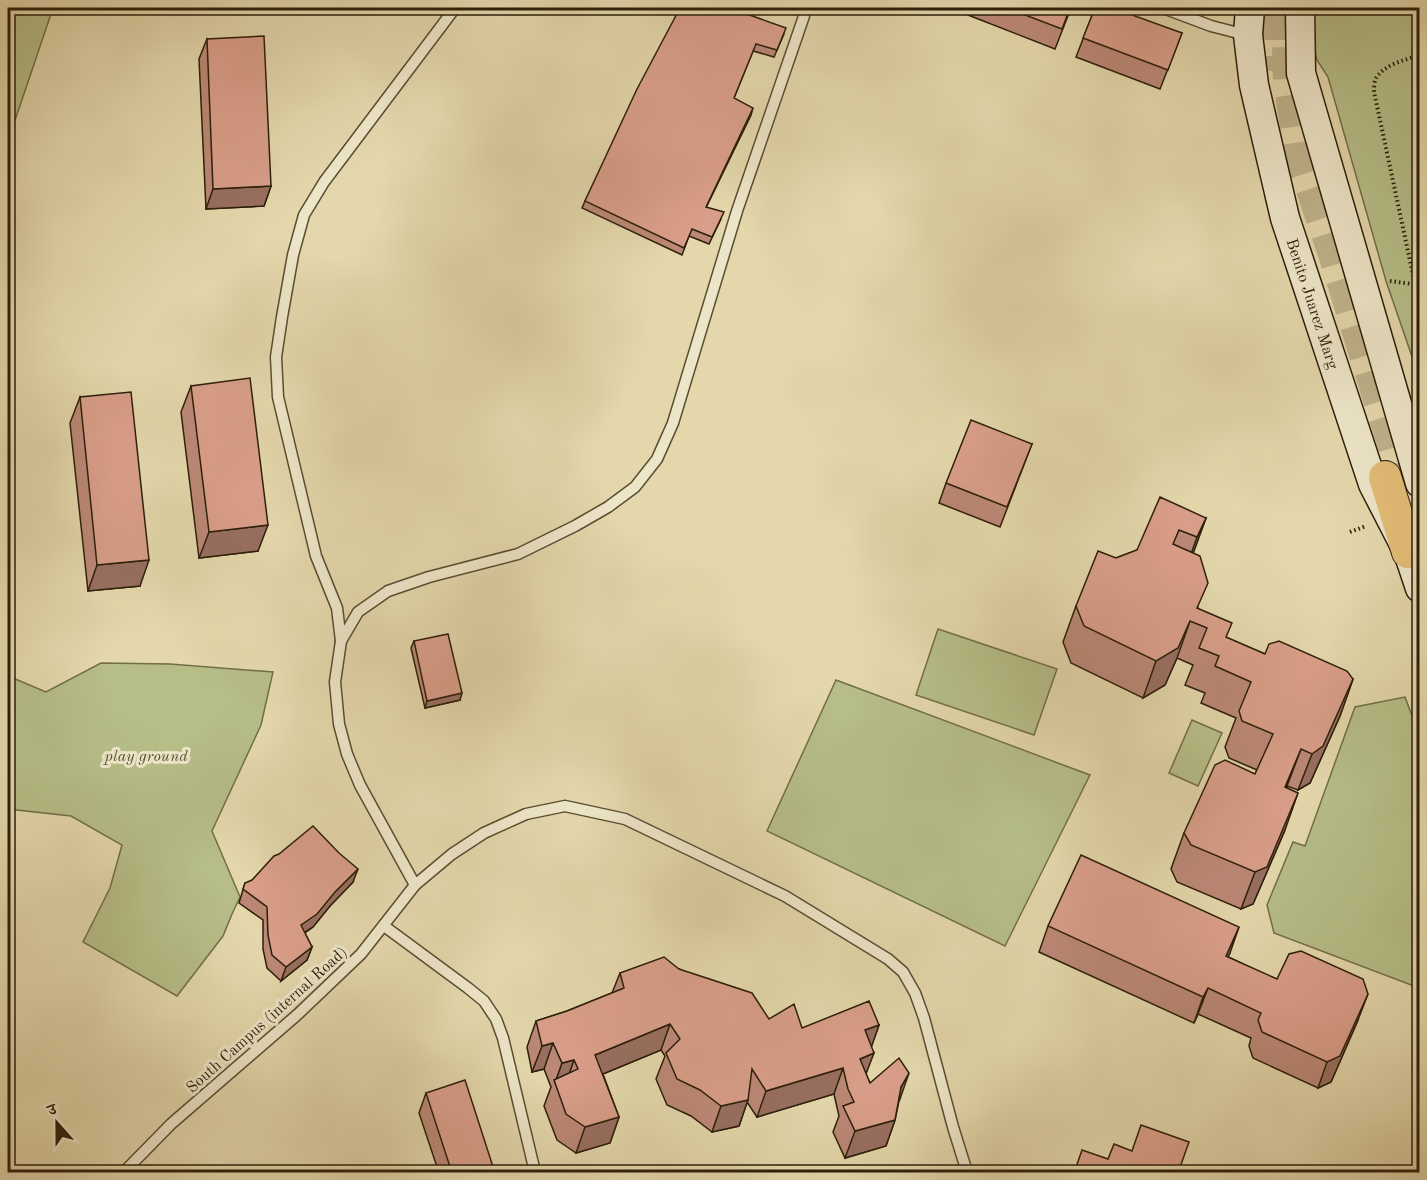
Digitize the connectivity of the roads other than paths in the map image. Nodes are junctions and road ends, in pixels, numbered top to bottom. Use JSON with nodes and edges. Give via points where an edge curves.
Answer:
{"nodes":[{"id":1,"x":455,"y":8,"type":"edge"},
{"id":2,"x":804,"y":8,"type":"edge"},
{"id":3,"x":1164,"y":8,"type":"edge"},
{"id":4,"x":1250,"y":8,"type":"edge"},
{"id":5,"x":1300,"y":8,"type":"edge"},
{"id":6,"x":1248,"y":35,"type":"junction"},
{"id":7,"x":1403,"y":479,"type":"edge"},
{"id":8,"x":1414,"y":539,"type":"edge"},
{"id":9,"x":1419,"y":588,"type":"edge"},
{"id":10,"x":341,"y":641,"type":"junction"},
{"id":11,"x":415,"y":885,"type":"junction"},
{"id":12,"x":384,"y":926,"type":"junction"},
{"id":13,"x":124,"y":1173,"type":"edge"},
{"id":14,"x":535,"y":1173,"type":"edge"},
{"id":15,"x":967,"y":1173,"type":"edge"}],
"edges":[{"from":1,"to":10,"type":"lane","via":[[324,182],[304,215],[293,255],[276,357],[278,398],[316,556],[337,608]]},
{"from":2,"to":10,"type":"lane","via":[[673,423],[657,459],[635,487],[565,531],[518,554],[388,591],[358,612]]},
{"from":3,"to":6,"type":"lane"},
{"from":4,"to":6,"type":"street","name":"Benito Juarez Marg"},
{"from":5,"to":7,"type":"street","via":[[1301,73]]},
{"from":6,"to":8,"type":"street","name":"Benito Juarez Marg","via":[[1254,85],[1285,218],[1373,484]]},
{"from":7,"to":8,"type":"main road"},
{"from":8,"to":9,"type":"street","name":"Benito Juarez Marg"},
{"from":10,"to":11,"type":"lane","via":[[335,682],[347,754]]},
{"from":11,"to":12,"type":"lane","name":"South Campus (internal Road)"},
{"from":11,"to":15,"type":"lane","name":"South Campus (internal Road)","via":[[484,833],[526,814],[566,806],[626,819],[785,896],[903,972],[924,1018]]},
{"from":12,"to":13,"type":"lane","name":"South Campus (internal Road)","via":[[361,954],[297,1015],[171,1124]]},
{"from":12,"to":14,"type":"lane","via":[[484,1001],[496,1019]]}]}
